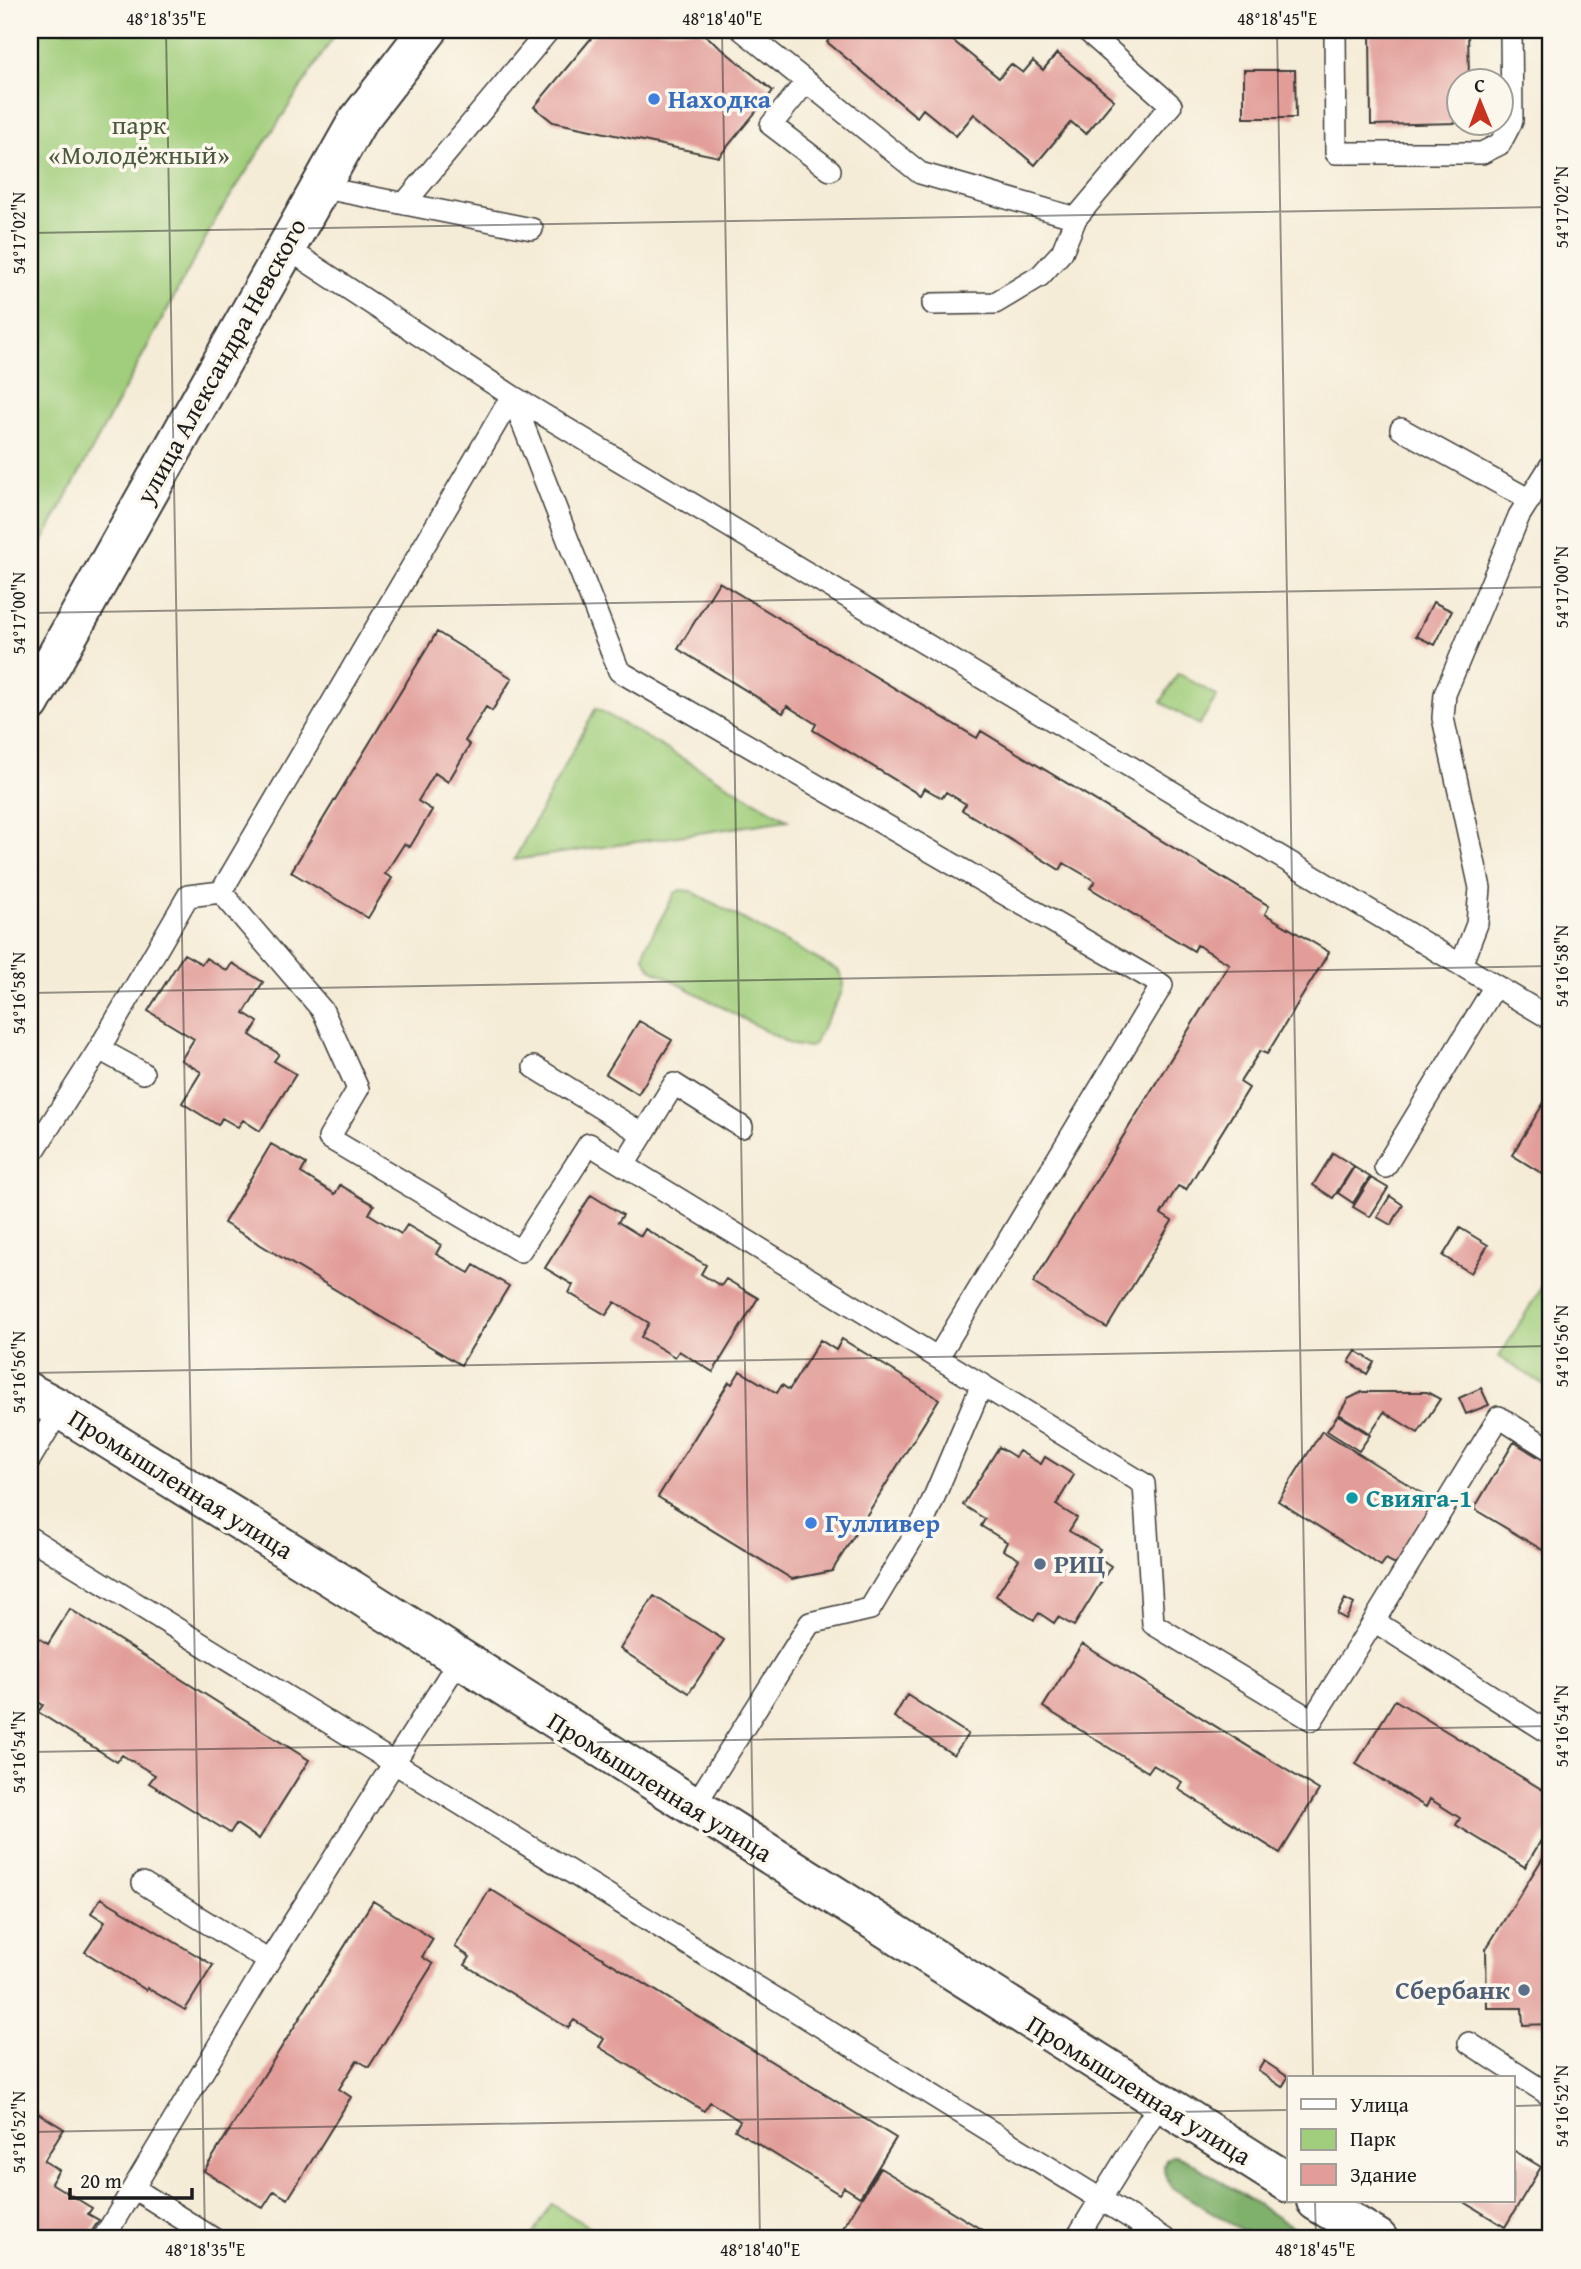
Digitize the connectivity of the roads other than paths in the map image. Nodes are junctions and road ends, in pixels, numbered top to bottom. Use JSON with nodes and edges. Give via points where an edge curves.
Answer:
{"nodes":[{"id":1,"x":428,"y":30,"type":"edge"},
{"id":2,"x":549,"y":30,"type":"edge"},
{"id":3,"x":742,"y":30,"type":"edge"},
{"id":4,"x":1086,"y":30,"type":"edge"},
{"id":5,"x":1335,"y":30,"type":"edge"},
{"id":6,"x":1511,"y":30,"type":"edge"},
{"id":7,"x":806,"y":82,"type":"junction"},
{"id":8,"x":830,"y":170,"type":"dead end"},
{"id":9,"x":319,"y":187,"type":"junction"},
{"id":10,"x":404,"y":204,"type":"junction"},
{"id":11,"x":1076,"y":218,"type":"junction"},
{"id":12,"x":532,"y":229,"type":"dead end"},
{"id":13,"x":285,"y":247,"type":"junction"},
{"id":14,"x":933,"y":304,"type":"dead end"},
{"id":15,"x":512,"y":396,"type":"junction"},
{"id":16,"x":1401,"y":429,"type":"dead end"},
{"id":17,"x":1551,"y":464,"type":"edge"},
{"id":18,"x":1530,"y":500,"type":"junction"},
{"id":19,"x":30,"y":703,"type":"edge"},
{"id":20,"x":221,"y":892,"type":"junction"},
{"id":21,"x":1461,"y":965,"type":"junction"},
{"id":22,"x":1495,"y":986,"type":"junction"},
{"id":23,"x":1551,"y":1019,"type":"edge"},
{"id":24,"x":99,"y":1049,"type":"junction"},
{"id":25,"x":534,"y":1067,"type":"dead end"},
{"id":26,"x":143,"y":1073,"type":"dead end"},
{"id":27,"x":742,"y":1126,"type":"dead end"},
{"id":28,"x":643,"y":1134,"type":"junction"},
{"id":29,"x":30,"y":1151,"type":"edge"},
{"id":30,"x":624,"y":1165,"type":"junction"},
{"id":31,"x":1385,"y":1167,"type":"dead end"},
{"id":32,"x":938,"y":1357,"type":"junction"},
{"id":33,"x":982,"y":1384,"type":"junction"},
{"id":34,"x":45,"y":1401,"type":"edge"},
{"id":35,"x":1551,"y":1450,"type":"edge"},
{"id":36,"x":30,"y":1459,"type":"edge"},
{"id":37,"x":30,"y":1538,"type":"edge"},
{"id":38,"x":1374,"y":1621,"type":"junction"},
{"id":39,"x":459,"y":1660,"type":"junction"},
{"id":40,"x":1551,"y":1734,"type":"edge"},
{"id":41,"x":395,"y":1762,"type":"junction"},
{"id":42,"x":693,"y":1808,"type":"junction"},
{"id":43,"x":143,"y":1883,"type":"dead end"},
{"id":44,"x":269,"y":1961,"type":"junction"},
{"id":45,"x":1469,"y":2043,"type":"dead end"},
{"id":46,"x":1551,"y":2096,"type":"edge"},
{"id":47,"x":1160,"y":2103,"type":"junction"},
{"id":48,"x":1287,"y":2182,"type":"edge"},
{"id":49,"x":135,"y":2189,"type":"junction"},
{"id":50,"x":1101,"y":2199,"type":"junction"},
{"id":51,"x":1319,"y":2202,"type":"edge"},
{"id":52,"x":103,"y":2239,"type":"edge"},
{"id":53,"x":214,"y":2239,"type":"edge"},
{"id":54,"x":1076,"y":2239,"type":"edge"},
{"id":55,"x":1165,"y":2239,"type":"edge"},
{"id":56,"x":1378,"y":2239,"type":"edge"}],
"edges":[{"from":1,"to":9,"type":"street","name":"улица Александра Невского","via":[[357,122]]},
{"from":2,"to":10,"type":"lane"},
{"from":3,"to":7,"type":"lane"},
{"from":4,"to":11,"type":"lane","via":[[1171,105]]},
{"from":5,"to":6,"type":"lane","via":[[1336,153],[1482,153],[1500,144],[1512,121]]},
{"from":7,"to":8,"type":"lane","via":[[771,125]]},
{"from":7,"to":11,"type":"lane","via":[[920,173]]},
{"from":9,"to":10,"type":"lane"},
{"from":9,"to":13,"type":"street","name":"улица Александра Невского"},
{"from":10,"to":12,"type":"lane"},
{"from":11,"to":14,"type":"lane","via":[[1062,252],[1040,276],[995,303]]},
{"from":13,"to":15,"type":"lane"},
{"from":13,"to":19,"type":"street","name":"улица Александра Невского"},
{"from":15,"to":20,"type":"lane"},
{"from":15,"to":21,"type":"lane"},
{"from":15,"to":32,"type":"lane","via":[[619,671],[1162,985]]},
{"from":16,"to":18,"type":"lane"},
{"from":17,"to":18,"type":"lane"},
{"from":18,"to":21,"type":"lane","via":[[1445,694],[1443,718],[1480,888],[1477,924]]},
{"from":20,"to":24,"type":"lane","via":[[188,896]]},
{"from":20,"to":30,"type":"lane","via":[[323,1011],[358,1089],[329,1138],[520,1251],[589,1144]]},
{"from":21,"to":22,"type":"lane"},
{"from":22,"to":23,"type":"lane"},
{"from":22,"to":31,"type":"lane"},
{"from":24,"to":26,"type":"lane"},
{"from":24,"to":29,"type":"lane"},
{"from":25,"to":28,"type":"lane"},
{"from":27,"to":28,"type":"lane","via":[[674,1084]]},
{"from":28,"to":30,"type":"lane"},
{"from":30,"to":32,"type":"lane"},
{"from":32,"to":33,"type":"lane"},
{"from":33,"to":38,"type":"lane","via":[[1144,1484],[1153,1624],[1312,1720]]},
{"from":33,"to":42,"type":"lane","via":[[926,1516],[870,1609],[810,1623]]},
{"from":34,"to":36,"type":"lane"},
{"from":34,"to":39,"type":"street","name":"Промышленная улица"},
{"from":35,"to":38,"type":"lane","via":[[1499,1418]]},
{"from":37,"to":41,"type":"lane"},
{"from":38,"to":40,"type":"lane"},
{"from":39,"to":41,"type":"lane"},
{"from":39,"to":42,"type":"street","name":"Промышленная улица"},
{"from":41,"to":44,"type":"lane"},
{"from":41,"to":50,"type":"lane"},
{"from":42,"to":47,"type":"street","name":"Промышленная улица"},
{"from":43,"to":44,"type":"lane"},
{"from":44,"to":49,"type":"lane"},
{"from":45,"to":46,"type":"lane"},
{"from":47,"to":48,"type":"street","name":"Промышленная улица"},
{"from":47,"to":50,"type":"lane"},
{"from":49,"to":52,"type":"lane"},
{"from":49,"to":53,"type":"lane"},
{"from":50,"to":54,"type":"lane"},
{"from":50,"to":55,"type":"lane"},
{"from":51,"to":56,"type":"street"}]}
